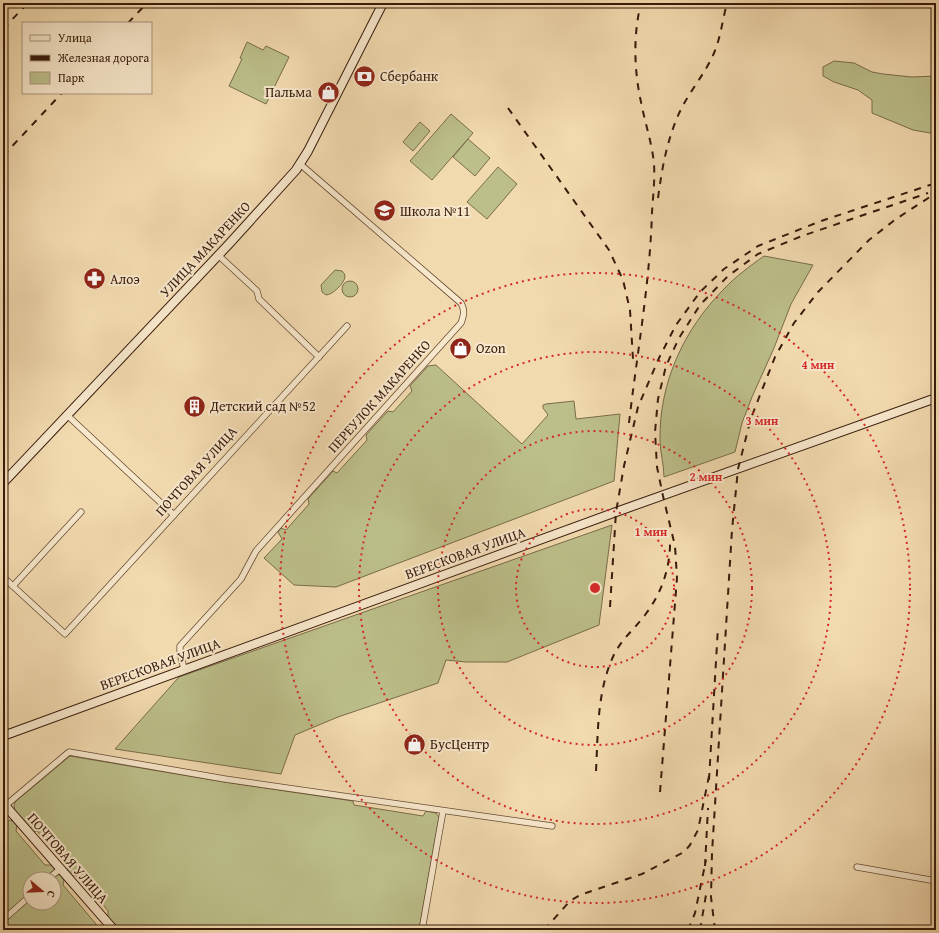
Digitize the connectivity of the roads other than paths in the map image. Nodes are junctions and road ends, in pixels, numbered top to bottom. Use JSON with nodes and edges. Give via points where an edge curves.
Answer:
{"nodes":[{"id":1,"x":383,"y":3,"type":"edge"},
{"id":2,"x":300,"y":164,"type":"junction"},
{"id":3,"x":218,"y":255,"type":"junction"},
{"id":4,"x":347,"y":326,"type":"dead end"},
{"id":5,"x":319,"y":356,"type":"junction"},
{"id":6,"x":936,"y":398,"type":"edge"},
{"id":7,"x":68,"y":416,"type":"junction"},
{"id":8,"x":3,"y":483,"type":"edge"},
{"id":9,"x":81,"y":512,"type":"dead end"},
{"id":10,"x":174,"y":515,"type":"junction"},
{"id":11,"x":3,"y":577,"type":"edge"},
{"id":12,"x":13,"y":586,"type":"junction"},
{"id":13,"x":184,"y":669,"type":"junction"},
{"id":14,"x":3,"y":736,"type":"edge"},
{"id":15,"x":4,"y":804,"type":"edge"},
{"id":16,"x":443,"y":810,"type":"junction"},
{"id":17,"x":552,"y":826,"type":"dead end"},
{"id":18,"x":857,"y":867,"type":"dead end"},
{"id":19,"x":60,"y":869,"type":"junction"},
{"id":20,"x":58,"y":871,"type":"edge"},
{"id":21,"x":936,"y":881,"type":"edge"},
{"id":22,"x":22,"y":903,"type":"edge"},
{"id":23,"x":3,"y":920,"type":"edge"},
{"id":24,"x":114,"y":930,"type":"edge"},
{"id":25,"x":422,"y":930,"type":"edge"}],
"edges":[{"from":1,"to":2,"type":"street","name":"УЛИЦА МАКАРЕНКО"},
{"from":2,"to":3,"type":"street","name":"УЛИЦА МАКАРЕНКО"},
{"from":2,"to":13,"type":"street","name":"ПЕРЕУЛОК МАКАРЕНКО","via":[[461,303],[463,318],[256,551],[241,579],[180,646]]},
{"from":3,"to":5,"type":"street","via":[[257,291],[259,299]]},
{"from":3,"to":7,"type":"street","name":"УЛИЦА МАКАРЕНКО"},
{"from":4,"to":5,"type":"street","name":"ПОЧТОВАЯ УЛИЦА"},
{"from":5,"to":10,"type":"street","name":"ПОЧТОВАЯ УЛИЦА"},
{"from":6,"to":13,"type":"street","name":"ВЕРЕСКОВАЯ УЛИЦА"},
{"from":7,"to":8,"type":"street","name":"УЛИЦА МАКАРЕНКО"},
{"from":7,"to":10,"type":"street"},
{"from":9,"to":12,"type":"street"},
{"from":10,"to":12,"type":"street","name":"ПОЧТОВАЯ УЛИЦА","via":[[65,634]]},
{"from":11,"to":12,"type":"street"},
{"from":13,"to":14,"type":"street","name":"ВЕРЕСКОВАЯ УЛИЦА"},
{"from":15,"to":16,"type":"street","via":[[69,752],[225,779]]},
{"from":15,"to":19,"type":"street","name":"ПОЧТОВАЯ УЛИЦА"},
{"from":16,"to":17,"type":"street"},
{"from":16,"to":25,"type":"street"},
{"from":18,"to":21,"type":"street"},
{"from":19,"to":20,"type":"street"},
{"from":19,"to":24,"type":"street","name":"ПОЧТОВАЯ УЛИЦА"},
{"from":22,"to":23,"type":"street"}]}
